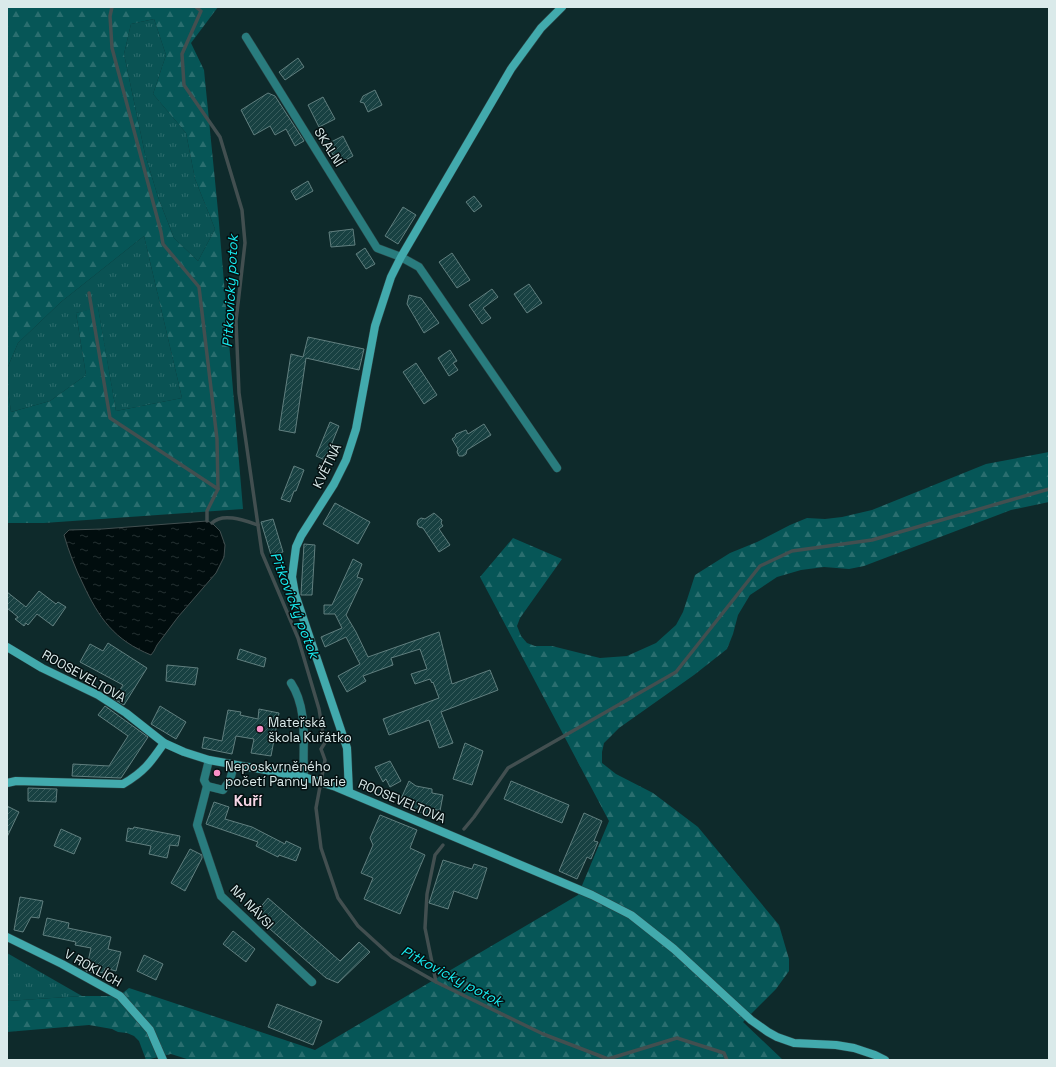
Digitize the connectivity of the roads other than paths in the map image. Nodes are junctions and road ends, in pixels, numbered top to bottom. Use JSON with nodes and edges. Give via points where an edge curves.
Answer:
{"nodes":[{"id":1,"x":562,"y":7,"type":"edge"},
{"id":2,"x":246,"y":37,"type":"dead end"},
{"id":3,"x":401,"y":257,"type":"junction"},
{"id":4,"x":557,"y":468,"type":"dead end"},
{"id":5,"x":7,"y":647,"type":"edge"},
{"id":6,"x":291,"y":683,"type":"dead end"},
{"id":7,"x":164,"y":743,"type":"junction"},
{"id":8,"x":209,"y":760,"type":"junction"},
{"id":9,"x":234,"y":765,"type":"junction"},
{"id":10,"x":308,"y":779,"type":"junction"},
{"id":11,"x":7,"y":783,"type":"edge"},
{"id":12,"x":207,"y":786,"type":"junction"},
{"id":13,"x":349,"y":792,"type":"junction"},
{"id":14,"x":7,"y":937,"type":"edge"},
{"id":15,"x":312,"y":982,"type":"dead end"},
{"id":16,"x":163,"y":1060,"type":"edge"},
{"id":17,"x":885,"y":1060,"type":"edge"}],
"edges":[{"from":1,"to":3,"type":"street","name":"KVĚTNÁ","via":[[541,28],[511,69]]},
{"from":2,"to":3,"type":"street","name":"SKALNÍ","via":[[378,248]]},
{"from":3,"to":4,"type":"street","name":"SKALNÍ","via":[[418,267]]},
{"from":3,"to":13,"type":"street","name":"KVĚTNÁ","via":[[391,277],[375,326],[356,429],[346,460],[298,542],[292,577],[295,594],[347,748]]},
{"from":5,"to":7,"type":"street","name":"ROOSEVELTOVA","via":[[126,713]]},
{"from":6,"to":10,"type":"street","via":[[297,692],[303,719]]},
{"from":7,"to":8,"type":"street","name":"ROOSEVELTOVA"},
{"from":7,"to":11,"type":"street","via":[[150,763],[123,784],[16,781]]},
{"from":8,"to":9,"type":"street","name":"ROOSEVELTOVA"},
{"from":8,"to":12,"type":"street","name":"NA NÁVSI","via":[[204,780]]},
{"from":9,"to":10,"type":"street","name":"ROOSEVELTOVA"},
{"from":9,"to":12,"type":"street","via":[[224,790]]},
{"from":10,"to":13,"type":"street","name":"ROOSEVELTOVA"},
{"from":12,"to":15,"type":"street","name":"NA NÁVSI","via":[[197,826],[221,896]]},
{"from":13,"to":17,"type":"street","name":"ROOSEVELTOVA","via":[[592,895],[631,915],[674,949],[751,1020],[768,1032],[803,1044],[846,1046]]},
{"from":14,"to":16,"type":"street","name":"V ROKLÍCH","via":[[120,996],[150,1030]]}]}
